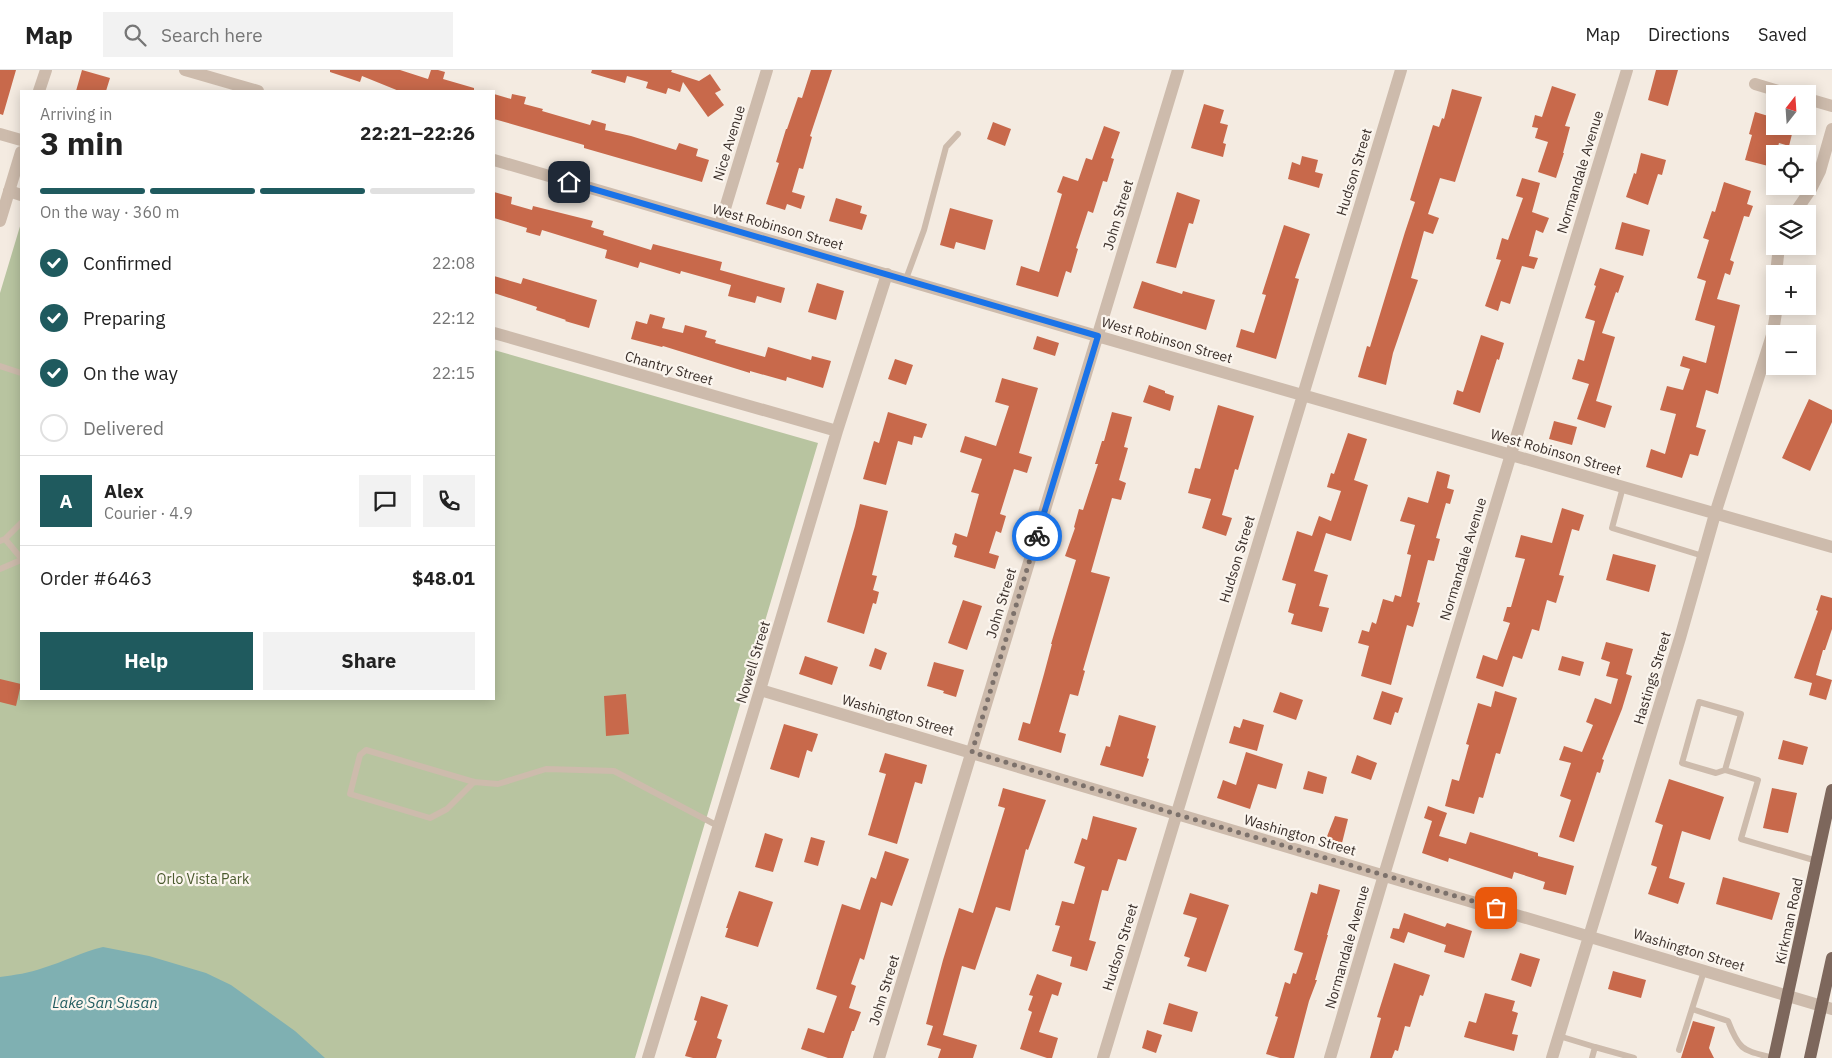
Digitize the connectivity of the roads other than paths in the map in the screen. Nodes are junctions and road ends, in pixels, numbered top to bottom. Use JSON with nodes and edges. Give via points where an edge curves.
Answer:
{"nodes":[{"id":1,"x":46,"y":70,"type":"edge"},
{"id":2,"x":185,"y":70,"type":"edge"},
{"id":3,"x":767,"y":70,"type":"edge"},
{"id":4,"x":1178,"y":70,"type":"edge"},
{"id":5,"x":1401,"y":70,"type":"edge"},
{"id":6,"x":1627,"y":70,"type":"edge"},
{"id":7,"x":1755,"y":84,"type":"dead end"},
{"id":8,"x":1766,"y":87,"type":"edge"},
{"id":9,"x":40,"y":90,"type":"edge"},
{"id":10,"x":255,"y":90,"type":"edge"},
{"id":11,"x":1816,"y":101,"type":"edge"},
{"id":12,"x":1832,"y":106,"type":"edge"},
{"id":13,"x":1832,"y":129,"type":"edge"},
{"id":14,"x":0,"y":134,"type":"edge"},
{"id":15,"x":958,"y":134,"type":"dead end"},
{"id":16,"x":20,"y":140,"type":"edge"},
{"id":17,"x":20,"y":159,"type":"edge"},
{"id":18,"x":495,"y":160,"type":"edge"},
{"id":19,"x":15,"y":193,"type":"edge"},
{"id":20,"x":1800,"y":205,"type":"edge"},
{"id":21,"x":0,"y":221,"type":"edge"},
{"id":22,"x":720,"y":226,"type":"junction"},
{"id":23,"x":887,"y":274,"type":"junction"},
{"id":24,"x":906,"y":280,"type":"junction"},
{"id":25,"x":1776,"y":315,"type":"edge"},
{"id":26,"x":495,"y":333,"type":"edge"},
{"id":27,"x":1098,"y":336,"type":"junction"},
{"id":28,"x":0,"y":366,"type":"edge"},
{"id":29,"x":20,"y":373,"type":"edge"},
{"id":30,"x":1302,"y":394,"type":"junction"},
{"id":31,"x":837,"y":431,"type":"junction"},
{"id":32,"x":1510,"y":455,"type":"junction"},
{"id":33,"x":1623,"y":488,"type":"junction"},
{"id":34,"x":1715,"y":514,"type":"junction"},
{"id":35,"x":20,"y":524,"type":"edge"},
{"id":36,"x":3,"y":540,"type":"edge"},
{"id":37,"x":1832,"y":547,"type":"edge"},
{"id":38,"x":1703,"y":556,"type":"junction"},
{"id":39,"x":20,"y":558,"type":"edge"},
{"id":40,"x":20,"y":559,"type":"edge"},
{"id":41,"x":0,"y":569,"type":"edge"},
{"id":42,"x":760,"y":690,"type":"junction"},
{"id":43,"x":972,"y":752,"type":"junction"},
{"id":44,"x":1725,"y":770,"type":"junction"},
{"id":45,"x":474,"y":782,"type":"junction"},
{"id":46,"x":1832,"y":790,"type":"edge"},
{"id":47,"x":1176,"y":814,"type":"junction"},
{"id":48,"x":718,"y":826,"type":"junction"},
{"id":49,"x":1817,"y":861,"type":"junction"},
{"id":50,"x":1384,"y":875,"type":"junction"},
{"id":51,"x":1589,"y":936,"type":"junction"},
{"id":52,"x":1832,"y":958,"type":"edge"},
{"id":53,"x":1704,"y":971,"type":"junction"},
{"id":54,"x":1788,"y":996,"type":"junction"},
{"id":55,"x":1827,"y":1008,"type":"edge"},
{"id":56,"x":1692,"y":1009,"type":"junction"},
{"id":57,"x":1559,"y":1036,"type":"junction"},
{"id":58,"x":1595,"y":1047,"type":"junction"},
{"id":59,"x":1679,"y":1050,"type":"dead end"},
{"id":60,"x":648,"y":1058,"type":"edge"},
{"id":61,"x":879,"y":1058,"type":"edge"},
{"id":62,"x":1103,"y":1058,"type":"edge"},
{"id":63,"x":1330,"y":1058,"type":"edge"},
{"id":64,"x":1552,"y":1058,"type":"edge"},
{"id":65,"x":1592,"y":1058,"type":"edge"},
{"id":66,"x":1634,"y":1058,"type":"edge"},
{"id":67,"x":1774,"y":1058,"type":"edge"},
{"id":68,"x":1810,"y":1058,"type":"edge"}],
"edges":[{"from":1,"to":9,"type":"street"},
{"from":2,"to":10,"type":"street"},
{"from":3,"to":22,"type":"street","name":"Nice Avenue"},
{"from":4,"to":27,"type":"street","name":"John Street"},
{"from":5,"to":30,"type":"street","name":"Hudson Street"},
{"from":6,"to":32,"type":"street","name":"Normandale Avenue"},
{"from":7,"to":8,"type":"street"},
{"from":11,"to":12,"type":"street"},
{"from":13,"to":20,"type":"street","via":[[1820,171]]},
{"from":14,"to":16,"type":"street"},
{"from":15,"to":24,"type":"lane","via":[[946,147],[924,230]]},
{"from":17,"to":19,"type":"street"},
{"from":18,"to":22,"type":"street","name":"West Robinson Street"},
{"from":19,"to":21,"type":"street"},
{"from":22,"to":23,"type":"street","name":"West Robinson Street"},
{"from":23,"to":24,"type":"street","name":"West Robinson Street"},
{"from":23,"to":31,"type":"street","name":"Nowell Street"},
{"from":24,"to":27,"type":"street","name":"West Robinson Street"},
{"from":25,"to":34,"type":"street","name":"Hastings Street"},
{"from":26,"to":31,"type":"street","name":"Chantry Street"},
{"from":27,"to":30,"type":"street","name":"West Robinson Street"},
{"from":27,"to":43,"type":"street","name":"John Street"},
{"from":28,"to":29,"type":"lane"},
{"from":30,"to":32,"type":"street","name":"West Robinson Street"},
{"from":30,"to":47,"type":"street","name":"Hudson Street"},
{"from":31,"to":42,"type":"street","name":"Nowell Street"},
{"from":32,"to":33,"type":"street","name":"West Robinson Street"},
{"from":32,"to":50,"type":"street","name":"Normandale Avenue"},
{"from":33,"to":34,"type":"street","name":"West Robinson Street"},
{"from":33,"to":38,"type":"lane","via":[[1612,528]]},
{"from":34,"to":37,"type":"street","name":"West Robinson Street"},
{"from":34,"to":38,"type":"street","name":"Hastings Street"},
{"from":35,"to":36,"type":"lane"},
{"from":36,"to":39,"type":"lane"},
{"from":38,"to":51,"type":"street","name":"Hastings Street"},
{"from":40,"to":41,"type":"lane"},
{"from":42,"to":43,"type":"street","name":"Washington Street"},
{"from":42,"to":48,"type":"street","name":"Nowell Street"},
{"from":43,"to":47,"type":"street","name":"Washington Street"},
{"from":43,"to":61,"type":"street","name":"John Street"},
{"from":44,"to":44,"type":"lane","via":[[1716,772],[1682,763],[1699,702],[1741,714]]},
{"from":44,"to":49,"type":"lane","via":[[1758,780],[1741,839]]},
{"from":45,"to":45,"type":"lane","via":[[366,750],[360,755],[350,794],[430,818]]},
{"from":45,"to":48,"type":"lane","via":[[498,784],[546,769],[614,771]]},
{"from":46,"to":49,"type":"main road","name":"Kirkman Road"},
{"from":47,"to":50,"type":"street","name":"Washington Street"},
{"from":47,"to":62,"type":"street","name":"Hudson Street"},
{"from":48,"to":60,"type":"street","name":"Nowell Street"},
{"from":49,"to":54,"type":"main road","name":"Kirkman Road"},
{"from":50,"to":51,"type":"street","name":"Washington Street"},
{"from":50,"to":63,"type":"street","name":"Normandale Avenue"},
{"from":51,"to":53,"type":"street","name":"Washington Street"},
{"from":51,"to":57,"type":"street","name":"Hastings Street"},
{"from":52,"to":55,"type":"main road"},
{"from":53,"to":54,"type":"street","name":"Washington Street"},
{"from":53,"to":56,"type":"lane"},
{"from":54,"to":55,"type":"street","name":"Washington Street"},
{"from":54,"to":67,"type":"main road","name":"Kirkman Road"},
{"from":55,"to":68,"type":"main road"},
{"from":56,"to":59,"type":"lane"},
{"from":56,"to":67,"type":"lane","via":[[1728,1021],[1739,1045],[1746,1051]]},
{"from":57,"to":58,"type":"lane"},
{"from":57,"to":64,"type":"street","name":"Hastings Street"},
{"from":58,"to":65,"type":"lane"},
{"from":58,"to":66,"type":"lane"}]}
